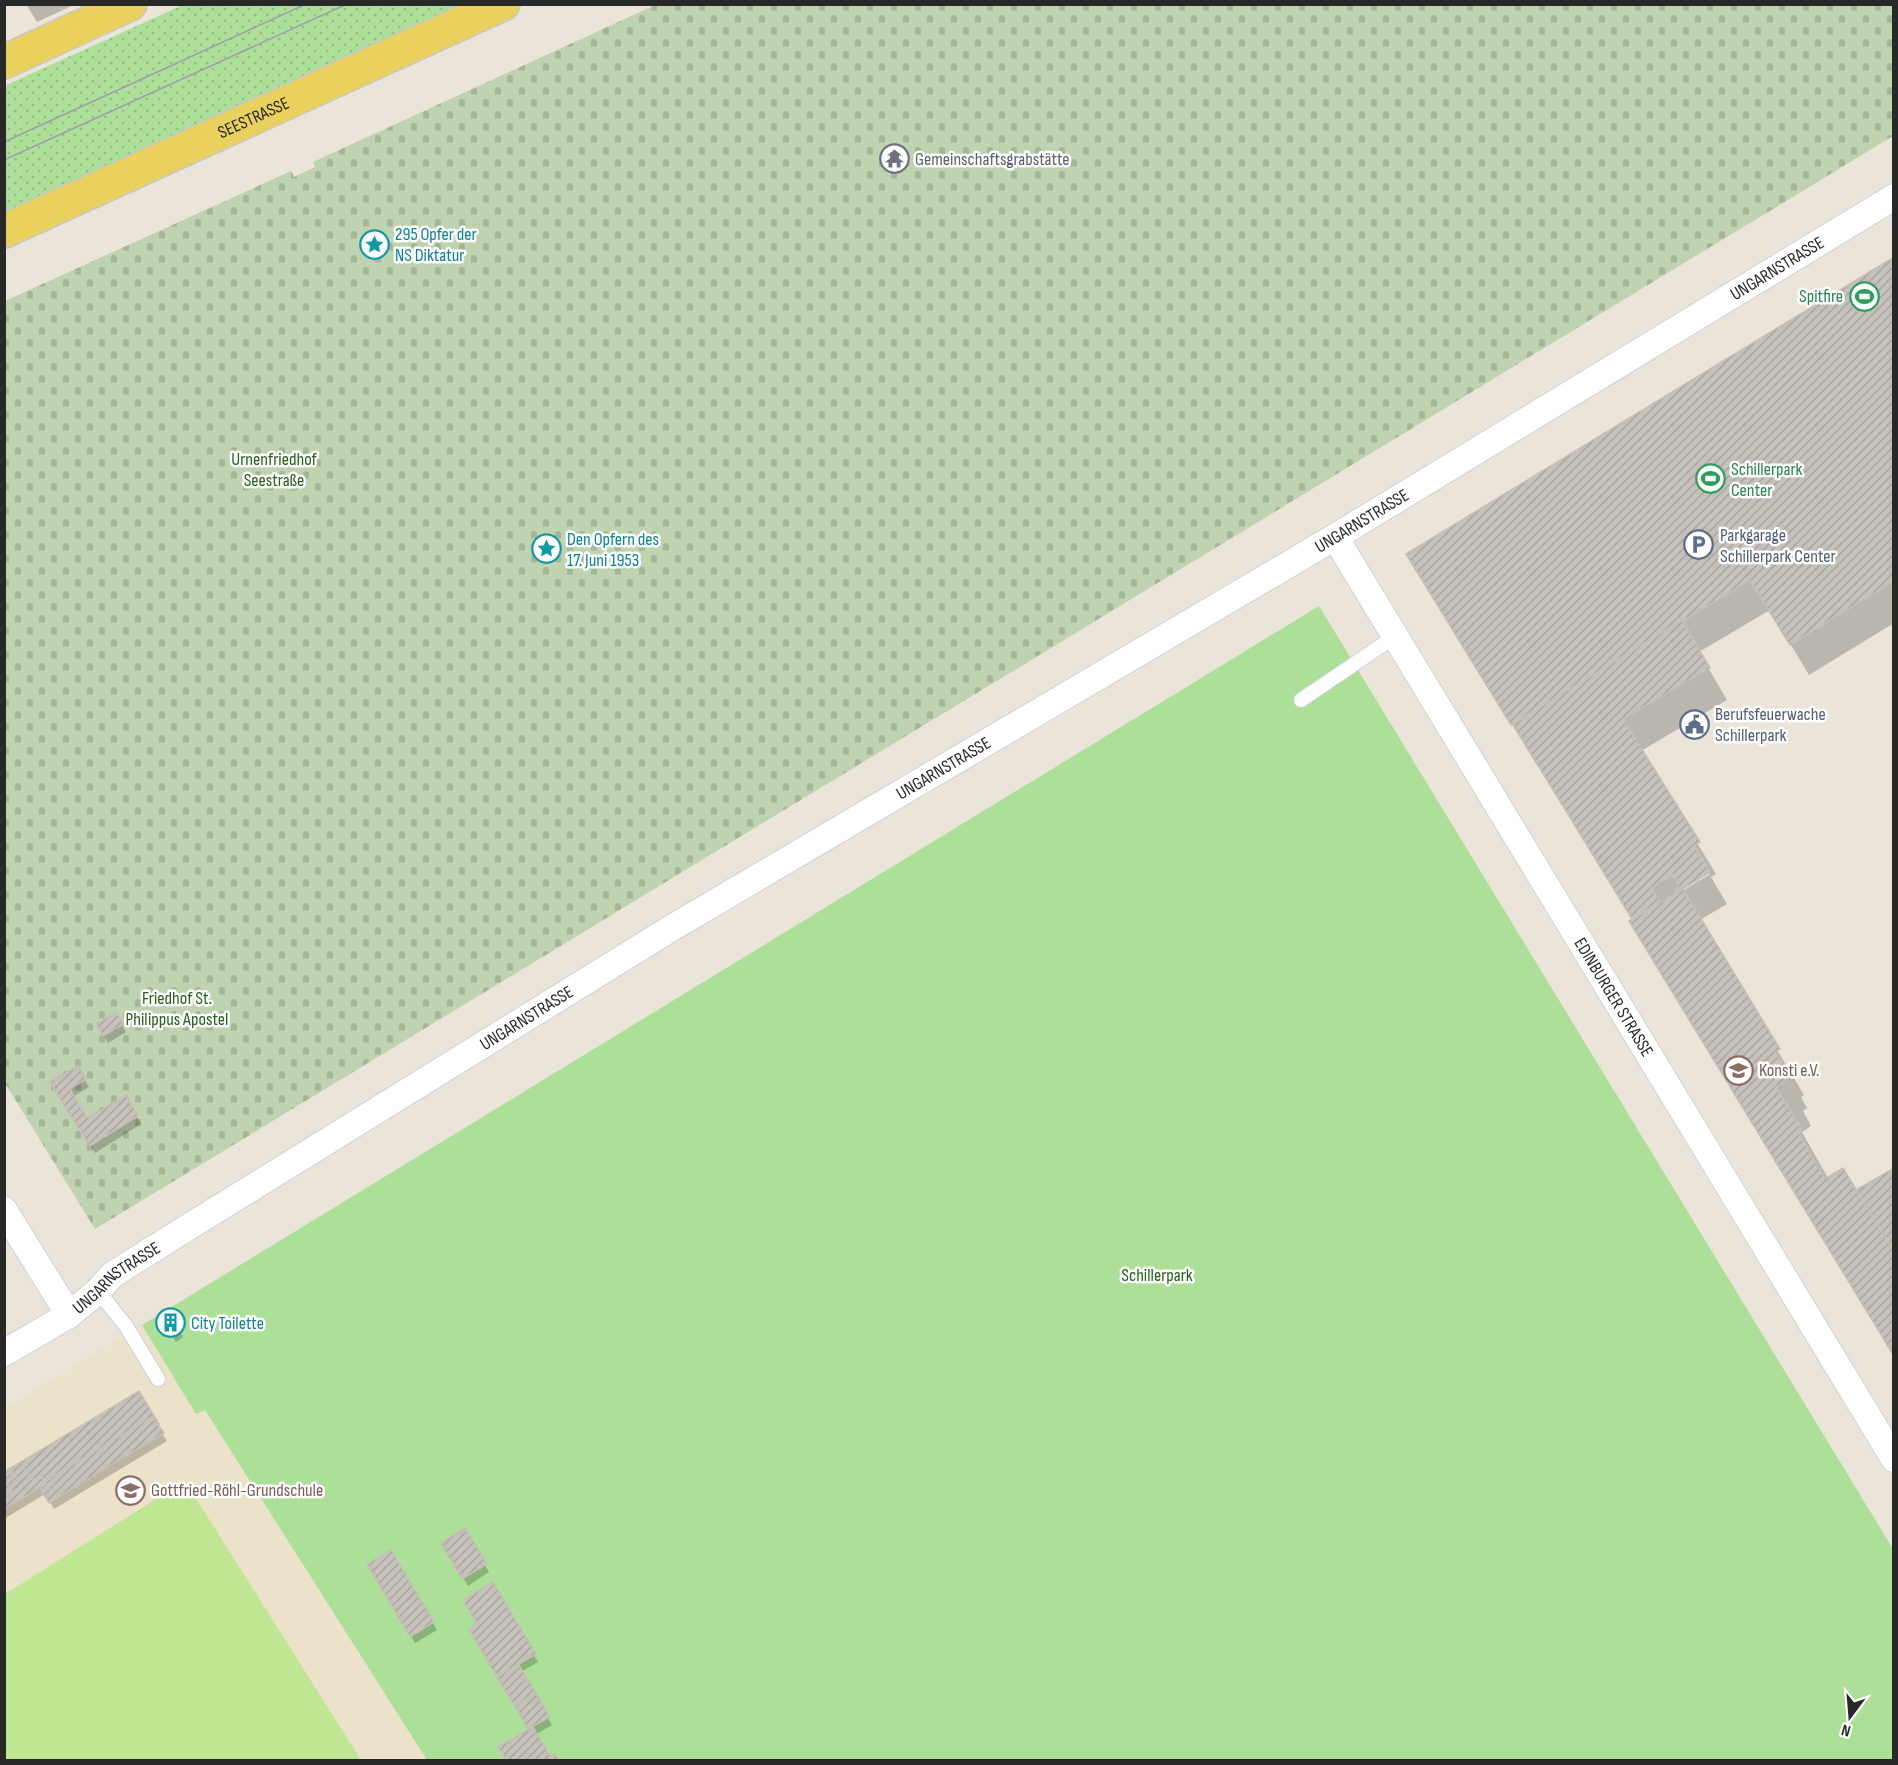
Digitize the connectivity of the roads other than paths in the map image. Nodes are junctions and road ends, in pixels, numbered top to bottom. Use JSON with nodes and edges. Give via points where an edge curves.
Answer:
{"nodes":[{"id":1,"x":130,"y":4,"type":"edge"},
{"id":2,"x":503,"y":4,"type":"edge"},
{"id":3,"x":4,"y":62,"type":"edge"},
{"id":4,"x":1893,"y":197,"type":"edge"},
{"id":5,"x":4,"y":231,"type":"edge"},
{"id":6,"x":1335,"y":537,"type":"junction"},
{"id":7,"x":1394,"y":637,"type":"junction"},
{"id":8,"x":1301,"y":700,"type":"dead end"},
{"id":9,"x":4,"y":1210,"type":"edge"},
{"id":10,"x":98,"y":1291,"type":"junction"},
{"id":11,"x":69,"y":1315,"type":"junction"},
{"id":12,"x":4,"y":1353,"type":"edge"},
{"id":13,"x":158,"y":1379,"type":"dead end"},
{"id":14,"x":1893,"y":1460,"type":"edge"}],
"edges":[{"from":1,"to":3,"type":"main road"},
{"from":2,"to":5,"type":"main road","name":"SEESTRASSE"},
{"from":4,"to":6,"type":"street","name":"UNGARNSTRASSE"},
{"from":6,"to":7,"type":"street","name":"EDINBURGER STRASSE"},
{"from":6,"to":10,"type":"street","name":"UNGARNSTRASSE","via":[[670,929],[165,1241],[112,1275]]},
{"from":7,"to":8,"type":"lane"},
{"from":7,"to":14,"type":"street","name":"EDINBURGER STRASSE"},
{"from":9,"to":11,"type":"street"},
{"from":10,"to":11,"type":"street","name":"UNGARNSTRASSE"},
{"from":10,"to":13,"type":"lane","via":[[126,1326]]},
{"from":11,"to":12,"type":"street","name":"UNGARNSTRASSE"}]}
